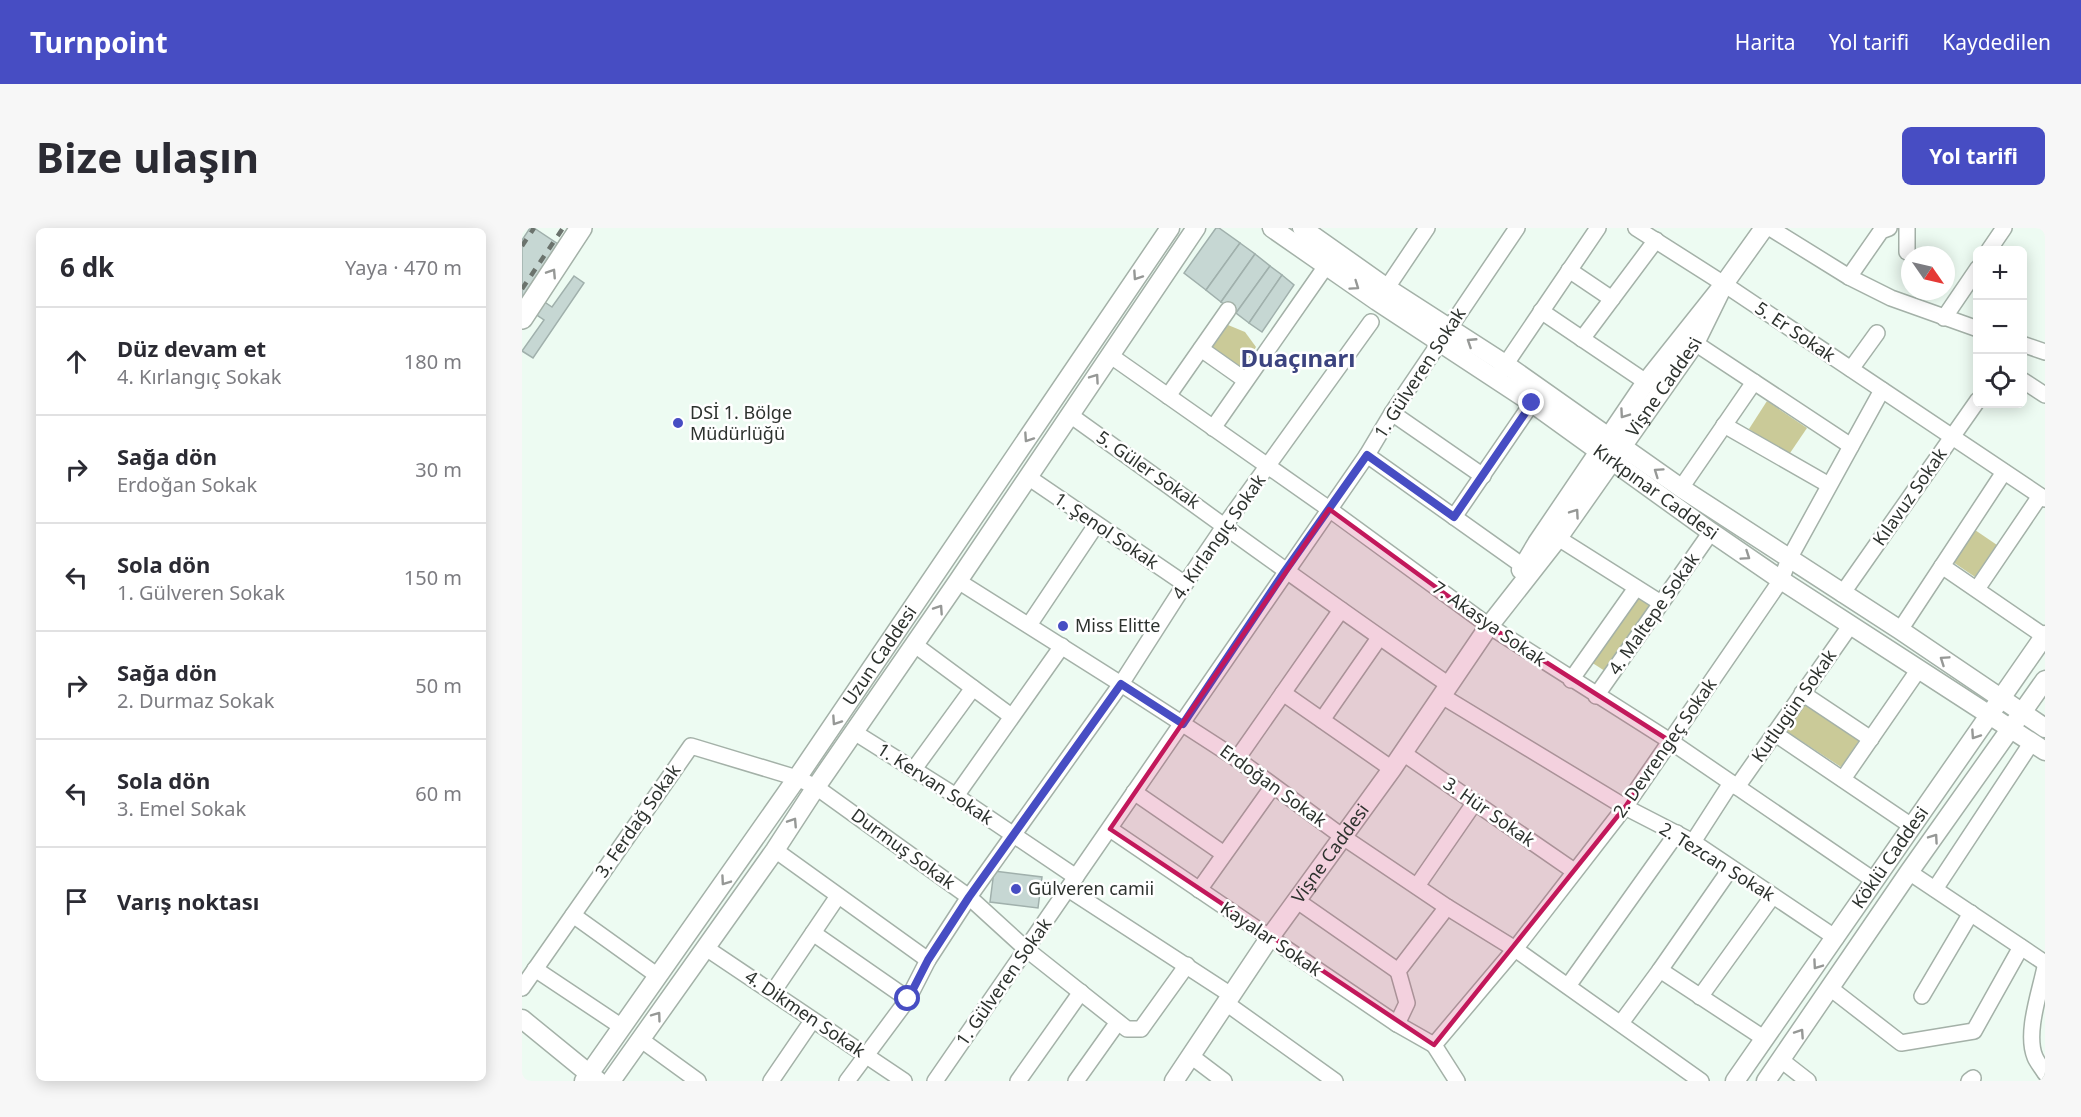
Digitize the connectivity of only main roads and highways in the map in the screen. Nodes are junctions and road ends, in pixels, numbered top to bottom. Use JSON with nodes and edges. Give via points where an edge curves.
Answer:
{"nodes":[{"id":1,"x":581,"y":228,"type":"edge"},
{"id":2,"x":1170,"y":228,"type":"edge"},
{"id":3,"x":1196,"y":228,"type":"edge"},
{"id":4,"x":1272,"y":228,"type":"edge"},
{"id":5,"x":1302,"y":228,"type":"edge"},
{"id":6,"x":1764,"y":228,"type":"edge"},
{"id":7,"x":1724,"y":284,"type":"junction"},
{"id":8,"x":1382,"y":295,"type":"junction"},
{"id":9,"x":522,"y":318,"type":"edge"},
{"id":10,"x":1501,"y":371,"type":"junction"},
{"id":11,"x":1610,"y":449,"type":"junction"},
{"id":12,"x":1489,"y":626,"type":"junction"},
{"id":13,"x":2044,"y":636,"type":"edge"},
{"id":14,"x":2045,"y":680,"type":"edge"},
{"id":15,"x":2000,"y":697,"type":"junction"},
{"id":16,"x":2022,"y":712,"type":"junction"},
{"id":17,"x":1989,"y":714,"type":"junction"},
{"id":18,"x":2012,"y":728,"type":"junction"},
{"id":19,"x":2045,"y":728,"type":"edge"},
{"id":20,"x":2039,"y":746,"type":"edge"},
{"id":21,"x":522,"y":1019,"type":"edge"},
{"id":22,"x":590,"y":1079,"type":"edge"},
{"id":23,"x":611,"y":1081,"type":"edge"},
{"id":24,"x":1174,"y":1081,"type":"edge"},
{"id":25,"x":1735,"y":1081,"type":"edge"},
{"id":26,"x":1766,"y":1081,"type":"edge"}],
"edges":[{"from":9,"to":1,"type":"highway","one_way":true},
{"from":2,"to":22,"type":"main road","name":"Uzun Caddesi","one_way":true},
{"from":23,"to":3,"type":"main road","name":"Uzun Caddesi","one_way":true,"via":[[775,850]]},
{"from":4,"to":8,"type":"main road","name":"Kırkpınar Caddesi","one_way":true,"via":[[1326,266]]},
{"from":5,"to":8,"type":"main road","name":"Kırkpınar Caddesi"},
{"from":6,"to":7,"type":"main road","name":"Vişne Caddesi"},
{"from":7,"to":11,"type":"main road","name":"Vişne Caddesi","one_way":true,"via":[[1646,382]]},
{"from":7,"to":11,"type":"main road","name":"Vişne Caddesi","via":[[1695,343]]},
{"from":8,"to":10,"type":"main road","name":"Kırkpınar Caddesi"},
{"from":10,"to":11,"type":"main road","name":"Kırkpınar Caddesi"},
{"from":10,"to":11,"type":"main road","name":"Kırkpınar Caddesi","via":[[1532,403]]},
{"from":11,"to":12,"type":"main road","name":"Vişne Caddesi","via":[[1523,566]]},
{"from":12,"to":11,"type":"main road","name":"Vişne Caddesi","one_way":true,"via":[[1558,538]]},
{"from":15,"to":11,"type":"main road","name":"Kırkpınar Caddesi","one_way":true,"via":[[1681,488]]},
{"from":11,"to":17,"type":"main road","name":"Kırkpınar Caddesi","one_way":true,"via":[[1711,532]]},
{"from":12,"to":24,"type":"main road","name":"Vişne Caddesi","via":[[1392,769],[1270,937]]},
{"from":13,"to":15,"type":"main road","name":"Köklü Caddesi"},
{"from":14,"to":16,"type":"main road","name":"Köklü Caddesi"},
{"from":15,"to":16,"type":"main road","name":"Kırkpınar Caddesi"},
{"from":15,"to":17,"type":"main road","name":"Köklü Caddesi"},
{"from":16,"to":18,"type":"main road","name":"Köklü Caddesi"},
{"from":16,"to":19,"type":"main road","name":"Kırkpınar Caddesi"},
{"from":17,"to":18,"type":"main road","name":"Kırkpınar Caddesi"},
{"from":17,"to":25,"type":"main road","name":"Köklü Caddesi","one_way":true},
{"from":18,"to":20,"type":"main road","name":"Kırkpınar Caddesi"},
{"from":26,"to":18,"type":"main road","name":"Köklü Caddesi","one_way":true},
{"from":21,"to":22,"type":"main road"}]}
